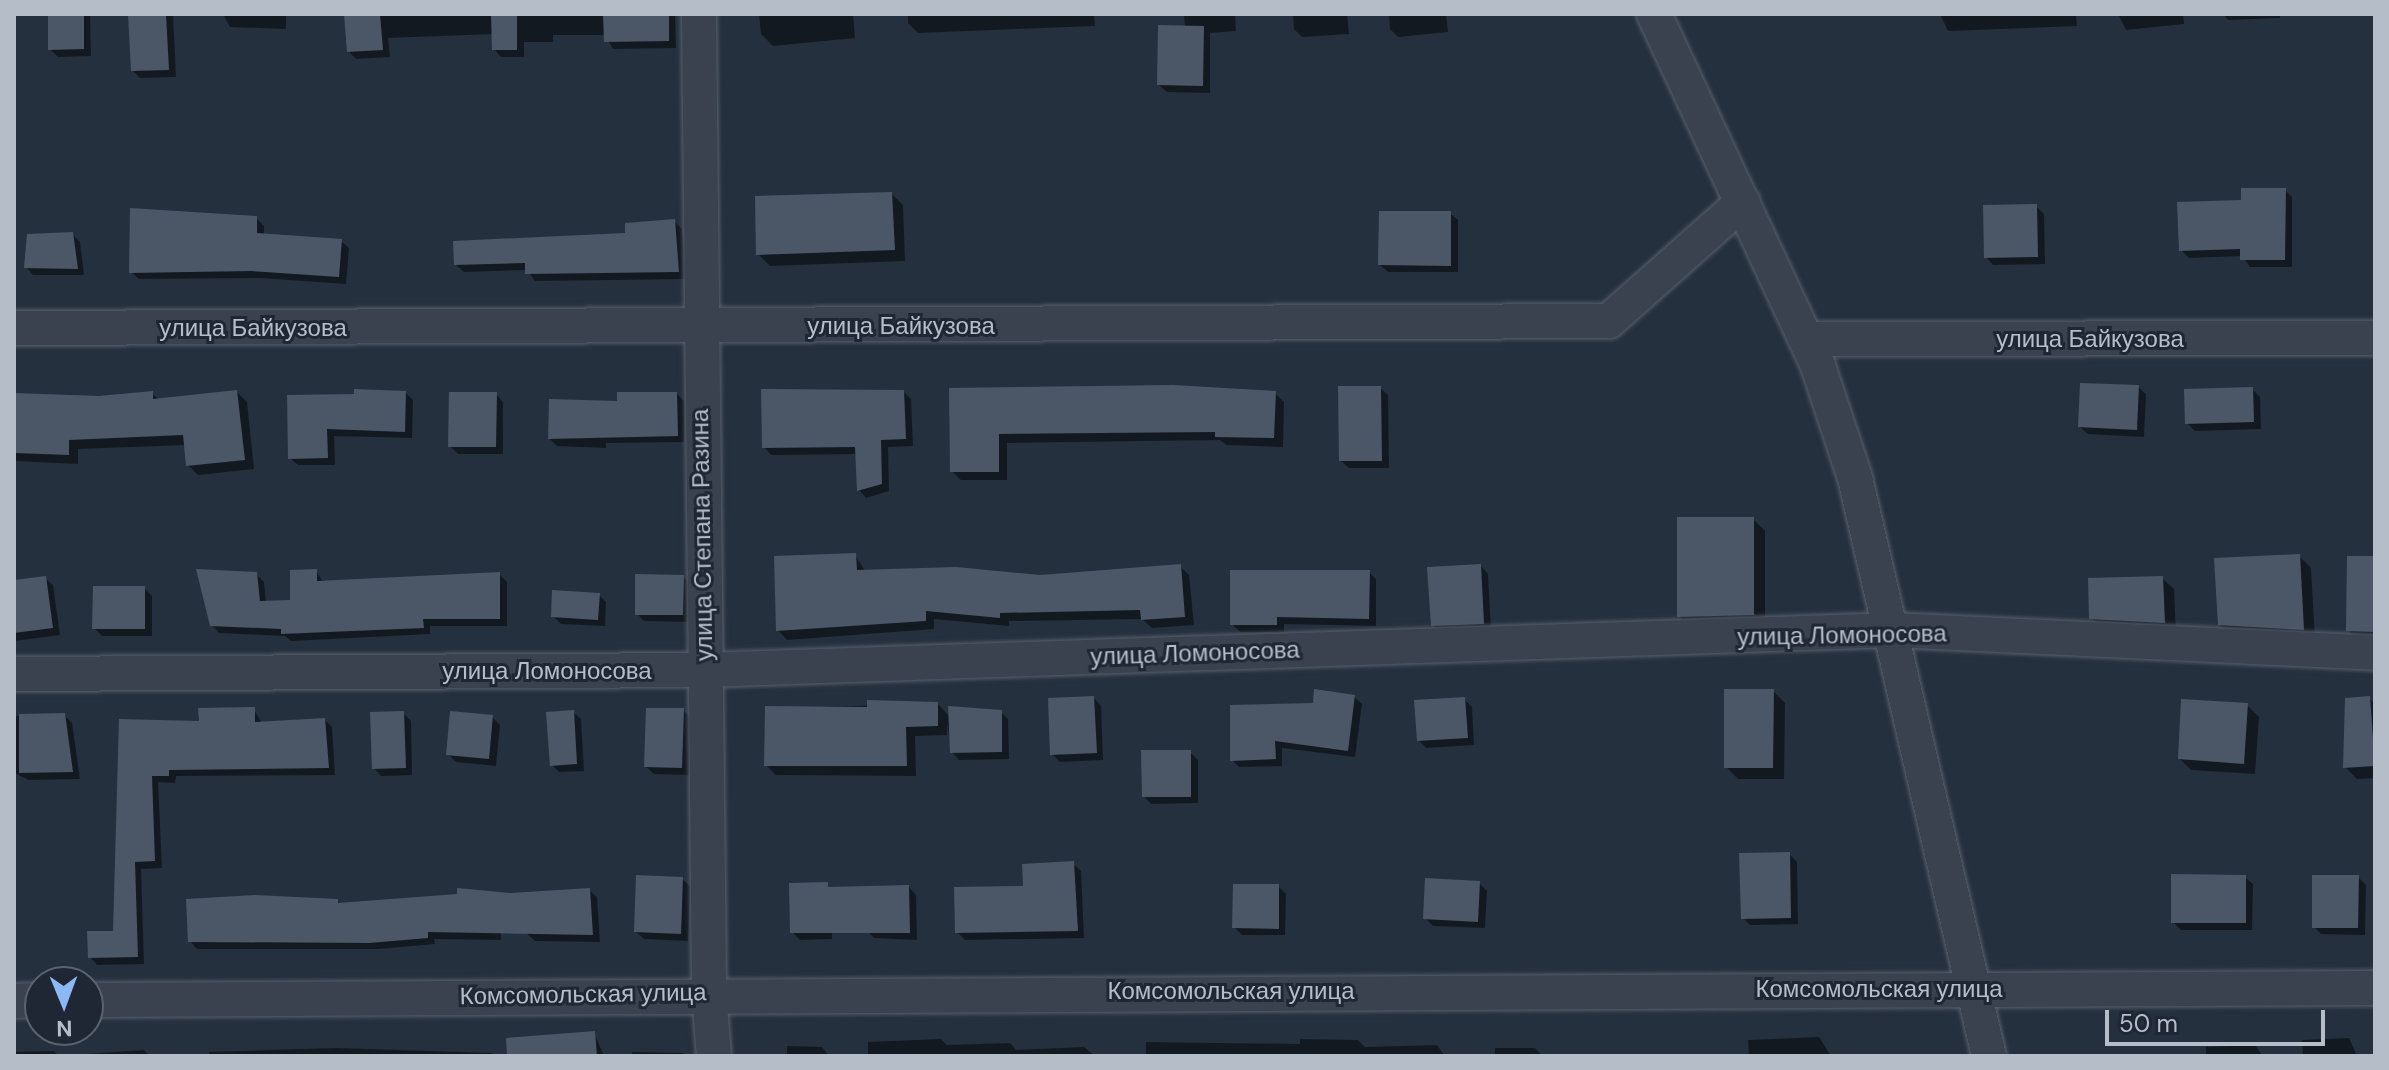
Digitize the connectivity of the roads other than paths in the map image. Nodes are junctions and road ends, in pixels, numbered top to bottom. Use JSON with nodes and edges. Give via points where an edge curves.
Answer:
{"nodes":[{"id":1,"x":699,"y":14,"type":"edge"},
{"id":2,"x":1654,"y":14,"type":"edge"},
{"id":3,"x":1743,"y":202,"type":"junction"},
{"id":4,"x":699,"y":327,"type":"junction"},
{"id":5,"x":14,"y":328,"type":"edge"},
{"id":6,"x":2375,"y":338,"type":"edge"},
{"id":7,"x":1806,"y":339,"type":"junction"},
{"id":8,"x":1893,"y":630,"type":"junction"},
{"id":9,"x":2375,"y":653,"type":"edge"},
{"id":10,"x":704,"y":670,"type":"junction"},
{"id":11,"x":14,"y":674,"type":"edge"},
{"id":12,"x":2375,"y":988,"type":"edge"},
{"id":13,"x":1974,"y":989,"type":"junction"},
{"id":14,"x":709,"y":993,"type":"junction"},
{"id":15,"x":104,"y":1000,"type":"edge"},
{"id":16,"x":714,"y":1056,"type":"edge"},
{"id":17,"x":1989,"y":1056,"type":"edge"}],
"edges":[{"from":1,"to":4,"type":"street","name":"улица Степана Разина"},
{"from":2,"to":3,"type":"street"},
{"from":3,"to":4,"type":"street","name":"улица Байкузова","via":[[1609,321]]},
{"from":3,"to":7,"type":"street"},
{"from":4,"to":5,"type":"street","name":"улица Байкузова"},
{"from":4,"to":10,"type":"street","name":"улица Степана Разина"},
{"from":6,"to":7,"type":"street","name":"улица Байкузова"},
{"from":7,"to":8,"type":"street","via":[[1855,478]]},
{"from":8,"to":9,"type":"street","name":"улица Ломоносова"},
{"from":8,"to":10,"type":"street","name":"улица Ломоносова"},
{"from":8,"to":13,"type":"street"},
{"from":10,"to":11,"type":"street","name":"улица Ломоносова"},
{"from":10,"to":14,"type":"street","name":"улица Степана Разина"},
{"from":12,"to":13,"type":"street","name":"Комсомольская улица"},
{"from":13,"to":14,"type":"street","name":"Комсомольская улица"},
{"from":13,"to":17,"type":"street"},
{"from":14,"to":15,"type":"street","name":"Комсомольская улица"},
{"from":14,"to":16,"type":"street","name":"улица Степана Разина"}]}
